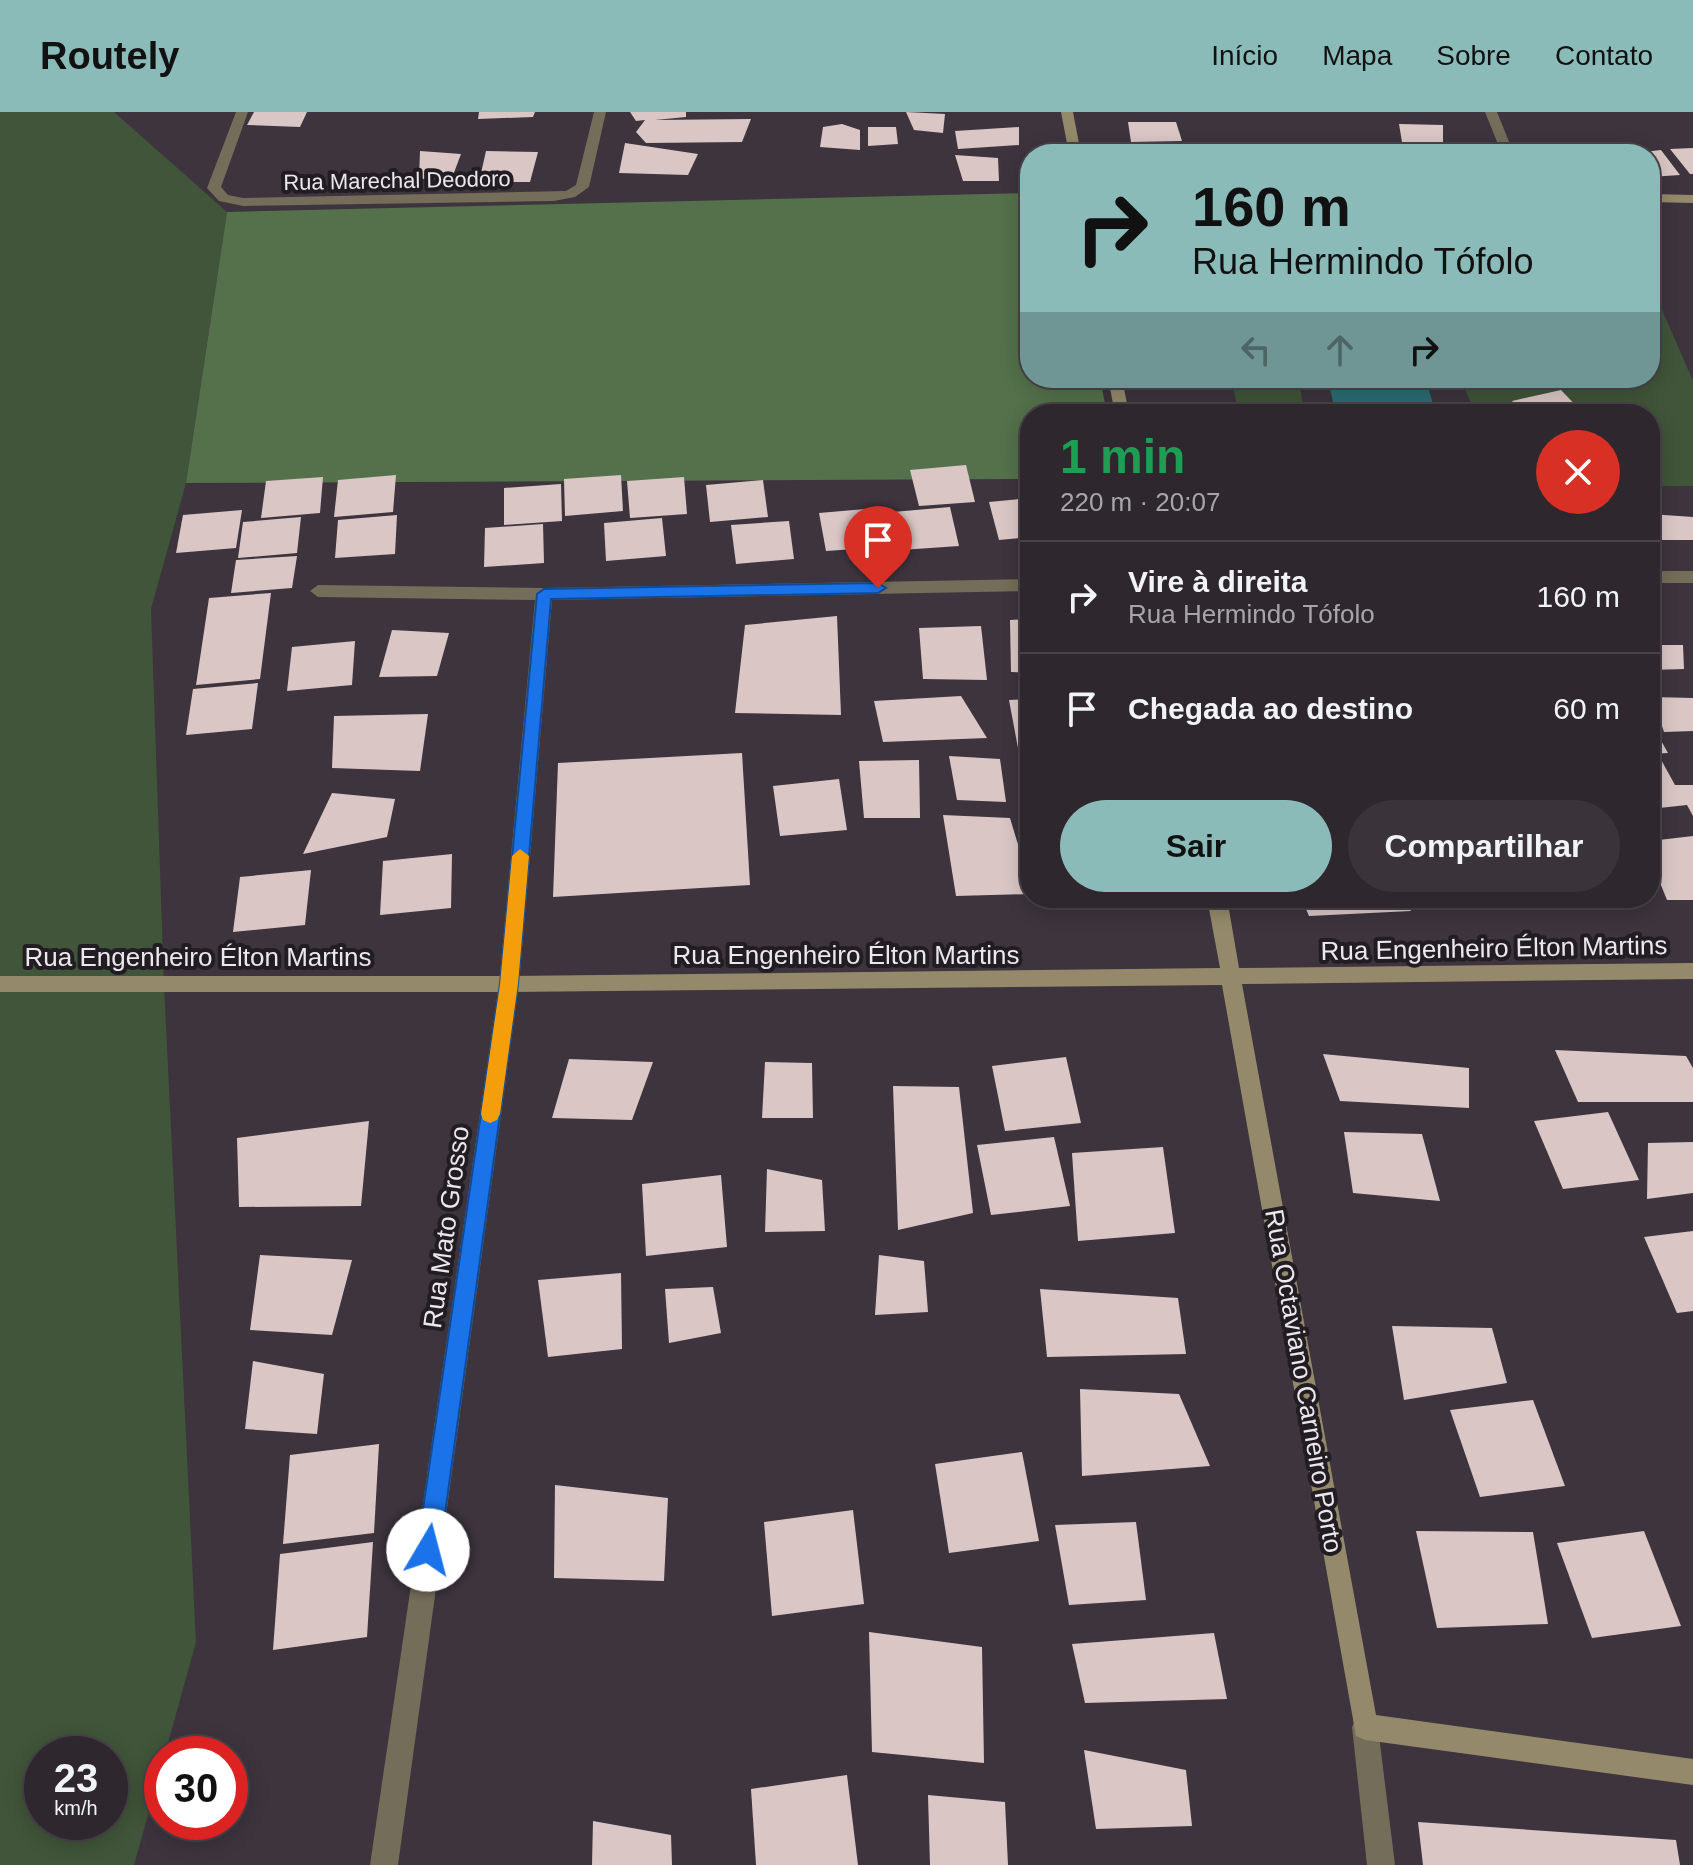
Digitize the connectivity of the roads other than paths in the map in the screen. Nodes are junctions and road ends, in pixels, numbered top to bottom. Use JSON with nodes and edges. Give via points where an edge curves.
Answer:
{"nodes":[{"id":1,"x":242,"y":112,"type":"edge"},
{"id":2,"x":600,"y":112,"type":"edge"},
{"id":3,"x":1067,"y":112,"type":"edge"},
{"id":4,"x":1491,"y":112,"type":"edge"},
{"id":5,"x":1073,"y":144,"type":"edge"},
{"id":6,"x":1504,"y":144,"type":"edge"},
{"id":7,"x":1660,"y":198,"type":"edge"},
{"id":8,"x":1693,"y":199,"type":"edge"},
{"id":9,"x":1660,"y":577,"type":"edge"},
{"id":10,"x":1693,"y":577,"type":"edge"},
{"id":11,"x":1020,"y":585,"type":"edge"},
{"id":12,"x":318,"y":591,"type":"dead end"},
{"id":13,"x":544,"y":594,"type":"junction"},
{"id":14,"x":1219,"y":908,"type":"edge"},
{"id":15,"x":1693,"y":971,"type":"edge"},
{"id":16,"x":1232,"y":978,"type":"junction"},
{"id":17,"x":0,"y":984,"type":"edge"},
{"id":18,"x":509,"y":984,"type":"junction"},
{"id":19,"x":1365,"y":1727,"type":"junction"},
{"id":20,"x":1693,"y":1772,"type":"edge"},
{"id":21,"x":384,"y":1865,"type":"edge"},
{"id":22,"x":1381,"y":1865,"type":"edge"}],
"edges":[{"from":1,"to":2,"type":"street","name":"Rua Marechal Deodoro","via":[[214,188],[224,198],[243,202],[570,194],[582,187]]},
{"from":3,"to":5,"type":"street"},
{"from":4,"to":6,"type":"street"},
{"from":7,"to":8,"type":"street"},
{"from":9,"to":10,"type":"street"},
{"from":11,"to":13,"type":"street"},
{"from":12,"to":13,"type":"street"},
{"from":13,"to":18,"type":"street","name":"Rua Mato Grosso"},
{"from":14,"to":16,"type":"street","name":"Rua Octaviano Carneiro Porto"},
{"from":15,"to":16,"type":"street","name":"Rua Engenheiro Élton Martins"},
{"from":16,"to":18,"type":"street","name":"Rua Engenheiro Élton Martins"},
{"from":16,"to":19,"type":"street","name":"Rua Octaviano Carneiro Porto"},
{"from":17,"to":18,"type":"street","name":"Rua Engenheiro Élton Martins"},
{"from":18,"to":21,"type":"street","name":"Rua Mato Grosso"},
{"from":19,"to":20,"type":"street"},
{"from":19,"to":22,"type":"street","name":"Rua Octaviano Carneiro Porto"}]}
